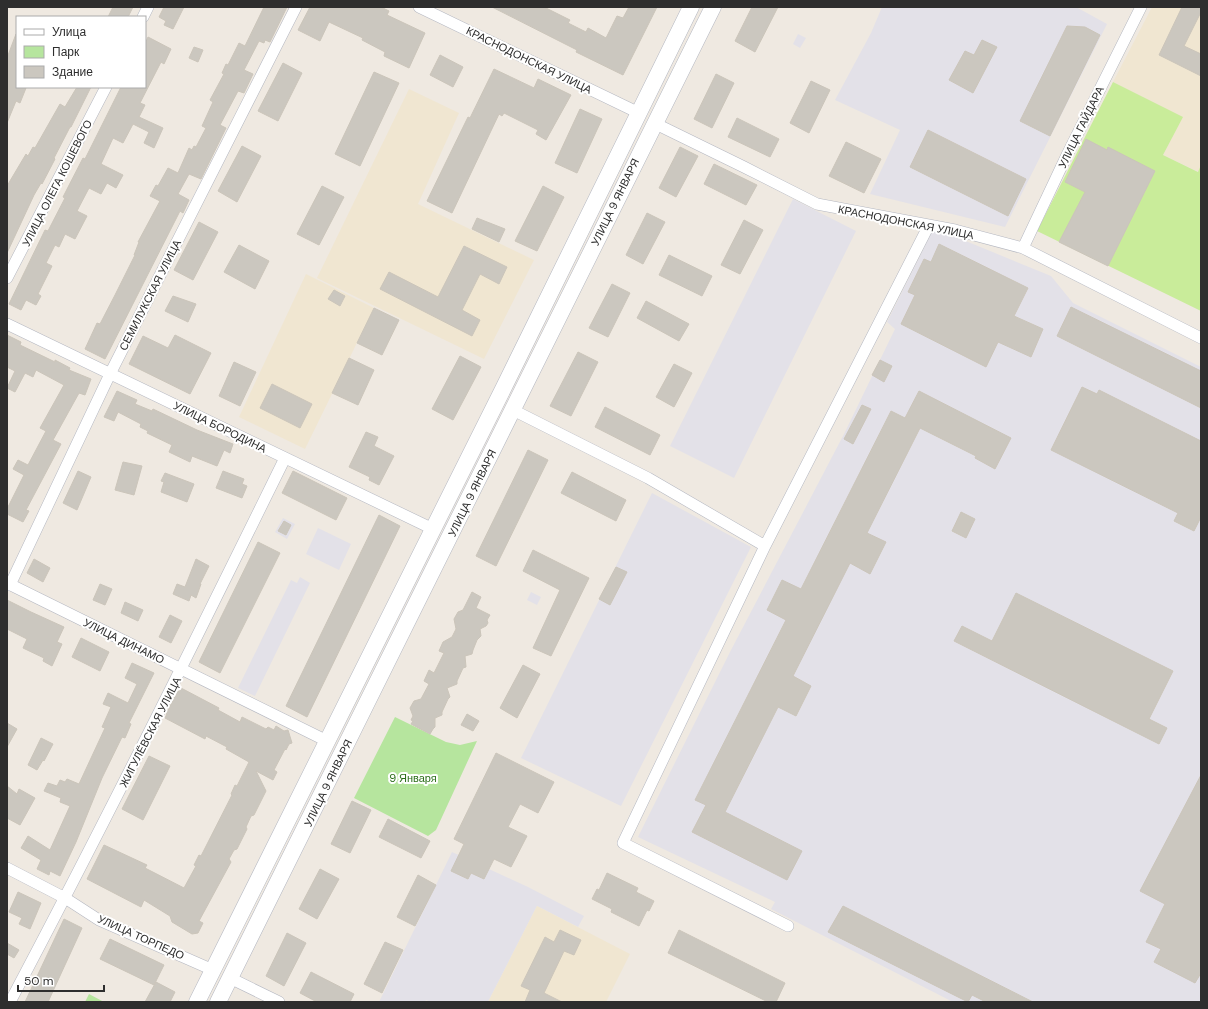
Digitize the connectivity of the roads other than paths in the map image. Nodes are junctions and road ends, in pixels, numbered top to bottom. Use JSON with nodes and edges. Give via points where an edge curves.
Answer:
{"nodes":[{"id":1,"x":148,"y":7,"type":"edge"},
{"id":2,"x":296,"y":7,"type":"edge"},
{"id":3,"x":419,"y":7,"type":"edge"},
{"id":4,"x":691,"y":7,"type":"edge"},
{"id":5,"x":713,"y":7,"type":"edge"},
{"id":6,"x":1141,"y":7,"type":"edge"},
{"id":7,"x":144,"y":16,"type":"edge"},
{"id":8,"x":105,"y":88,"type":"edge"},
{"id":9,"x":639,"y":113,"type":"junction"},
{"id":10,"x":654,"y":124,"type":"junction"},
{"id":11,"x":929,"y":225,"type":"junction"},
{"id":12,"x":1023,"y":248,"type":"junction"},
{"id":13,"x":7,"y":278,"type":"edge"},
{"id":14,"x":7,"y":324,"type":"edge"},
{"id":15,"x":1201,"y":338,"type":"edge"},
{"id":16,"x":110,"y":374,"type":"junction"},
{"id":17,"x":513,"y":410,"type":"junction"},
{"id":18,"x":285,"y":458,"type":"junction"},
{"id":19,"x":433,"y":529,"type":"junction"},
{"id":20,"x":765,"y":546,"type":"junction"},
{"id":21,"x":8,"y":584,"type":"edge"},
{"id":22,"x":182,"y":670,"type":"junction"},
{"id":23,"x":327,"y":741,"type":"junction"},
{"id":24,"x":7,"y":868,"type":"edge"},
{"id":25,"x":65,"y":898,"type":"junction"},
{"id":26,"x":788,"y":926,"type":"dead end"},
{"id":27,"x":213,"y":970,"type":"junction"},
{"id":28,"x":230,"y":978,"type":"junction"},
{"id":29,"x":10,"y":1002,"type":"edge"},
{"id":30,"x":197,"y":1002,"type":"edge"},
{"id":31,"x":218,"y":1002,"type":"edge"},
{"id":32,"x":279,"y":1002,"type":"edge"}],
"edges":[{"from":1,"to":7,"type":"street"},
{"from":2,"to":16,"type":"street","name":"СЕМИЛУКСКАЯ УЛИЦА"},
{"from":3,"to":9,"type":"street","name":"КРАСНОДОНСКАЯ УЛИЦА"},
{"from":4,"to":9,"type":"main road","name":"УЛИЦА 9 ЯНВАРЯ"},
{"from":5,"to":10,"type":"main road","name":"УЛИЦА 9 ЯНВАРЯ"},
{"from":6,"to":12,"type":"street","name":"УЛИЦА ГАЙДАРА"},
{"from":8,"to":13,"type":"street","name":"УЛИЦА ОЛЕГА КОШЕВОГО"},
{"from":9,"to":19,"type":"main road","name":"УЛИЦА 9 ЯНВАРЯ"},
{"from":10,"to":11,"type":"street","name":"КРАСНОДОНСКАЯ УЛИЦА","via":[[817,204]]},
{"from":10,"to":17,"type":"main road","name":"УЛИЦА 9 ЯНВАРЯ"},
{"from":11,"to":12,"type":"street","name":"КРАСНОДОНСКАЯ УЛИЦА"},
{"from":11,"to":20,"type":"street"},
{"from":12,"to":15,"type":"street","name":"КРАСНОДОНСКАЯ УЛИЦА"},
{"from":14,"to":16,"type":"street","name":"УЛИЦА БОРОДИНА"},
{"from":16,"to":18,"type":"street","name":"УЛИЦА БОРОДИНА"},
{"from":16,"to":21,"type":"street","name":"СЕМИЛУКСКАЯ УЛИЦА"},
{"from":17,"to":20,"type":"street","via":[[648,478]]},
{"from":17,"to":28,"type":"main road","name":"УЛИЦА 9 ЯНВАРЯ"},
{"from":18,"to":19,"type":"street","name":"УЛИЦА БОРОДИНА"},
{"from":18,"to":22,"type":"street","name":"ЖИГУЛЁВСКАЯ УЛИЦА"},
{"from":19,"to":23,"type":"main road","name":"УЛИЦА 9 ЯНВАРЯ"},
{"from":20,"to":26,"type":"street","via":[[623,843]]},
{"from":21,"to":22,"type":"street","name":"УЛИЦА ДИНАМО"},
{"from":22,"to":23,"type":"street","name":"УЛИЦА ДИНАМО"},
{"from":22,"to":25,"type":"street","name":"ЖИГУЛЁВСКАЯ УЛИЦА"},
{"from":23,"to":27,"type":"main road","name":"УЛИЦА 9 ЯНВАРЯ"},
{"from":24,"to":25,"type":"street","name":"УЛИЦА ТОРПЕДО"},
{"from":25,"to":27,"type":"street","name":"УЛИЦА ТОРПЕДО","via":[[99,920]]},
{"from":25,"to":29,"type":"street","name":"ЖИГУЛЁВСКАЯ УЛИЦА"},
{"from":27,"to":28,"type":"main road"},
{"from":27,"to":30,"type":"main road","name":"УЛИЦА 9 ЯНВАРЯ"},
{"from":28,"to":31,"type":"main road","name":"УЛИЦА 9 ЯНВАРЯ"},
{"from":28,"to":32,"type":"street"}]}
